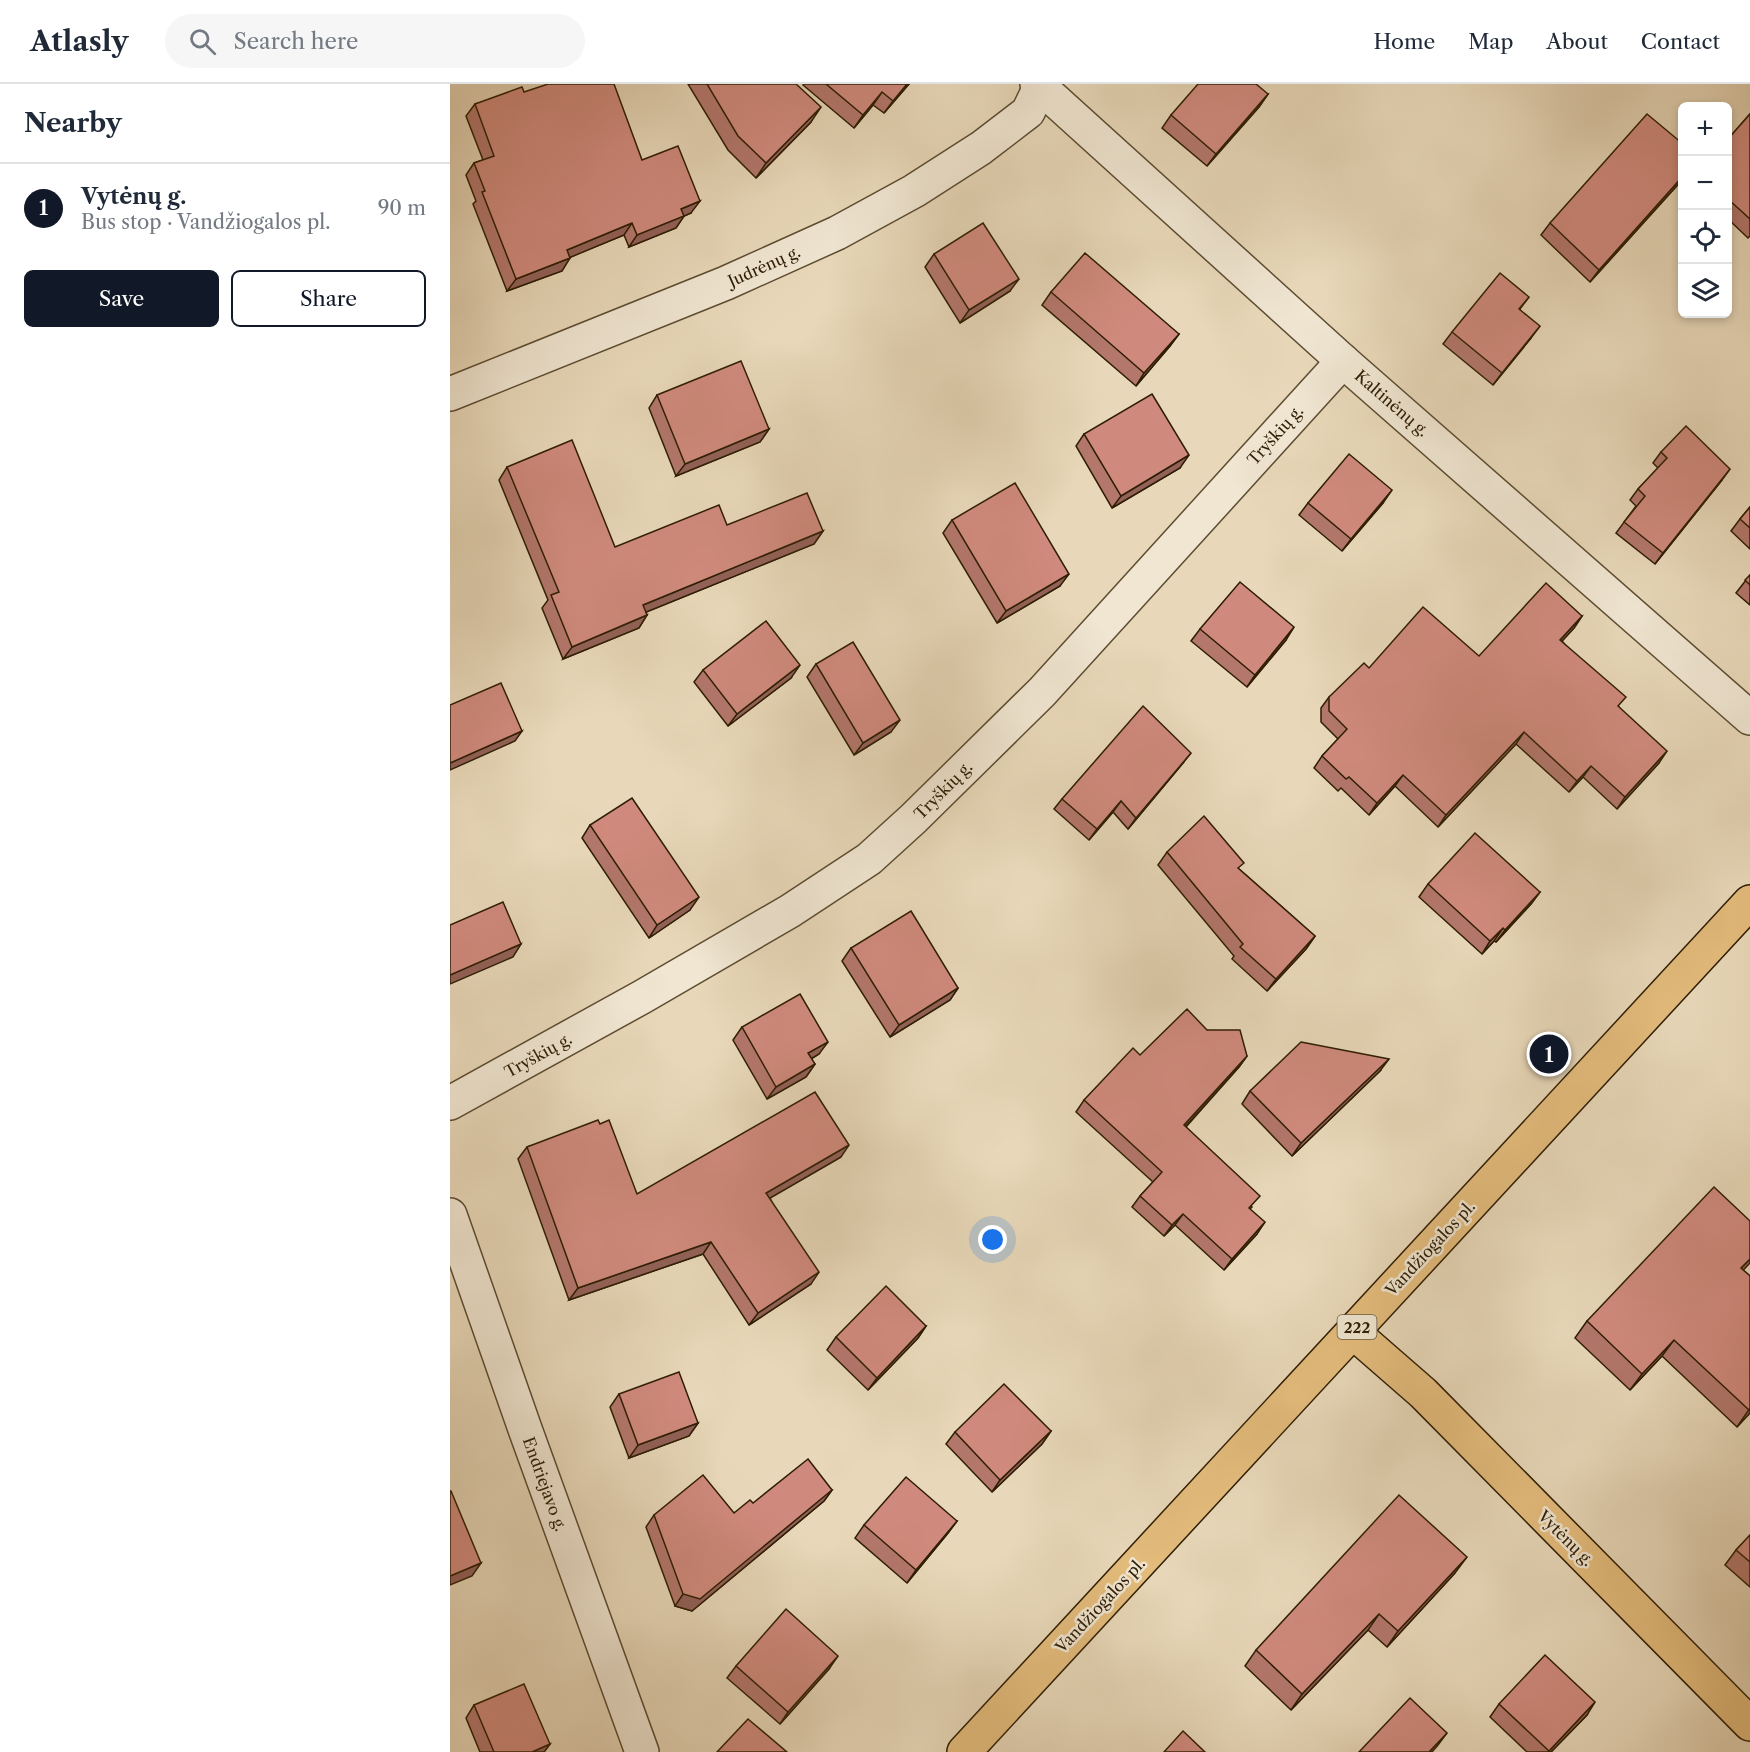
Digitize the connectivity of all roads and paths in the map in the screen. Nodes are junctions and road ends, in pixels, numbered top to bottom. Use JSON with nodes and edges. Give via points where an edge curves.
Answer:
{"nodes":[{"id":1,"x":1040,"y":85,"type":"edge"},
{"id":2,"x":1343,"y":361,"type":"junction"},
{"id":3,"x":450,"y":394,"type":"edge"},
{"id":4,"x":1750,"y":718,"type":"edge"},
{"id":5,"x":1750,"y":902,"type":"edge"},
{"id":6,"x":450,"y":1103,"type":"edge"},
{"id":7,"x":450,"y":1215,"type":"edge"},
{"id":8,"x":1353,"y":1332,"type":"junction"},
{"id":9,"x":1750,"y":1724,"type":"edge"},
{"id":10,"x":642,"y":1752,"type":"edge"},
{"id":11,"x":964,"y":1752,"type":"edge"}],
"edges":[{"from":1,"to":2,"type":"street","name":"Kaltinėnų g."},
{"from":1,"to":3,"type":"street","name":"Judrėnų g.","via":[[1028,112],[981,148],[914,191],[837,232],[726,283]]},
{"from":2,"to":4,"type":"street","name":"Kaltinėnų g."},
{"from":2,"to":6,"type":"street","name":"Tryškių g.","via":[[1042,692],[869,859],[790,911],[662,986]]},
{"from":5,"to":8,"type":"main road","name":"Vandžiogalos pl.","number":"222"},
{"from":7,"to":10,"type":"street","name":"Endriejavo g."},
{"from":8,"to":9,"type":"main road","name":"Vytėnų g.","via":[[1423,1393]]},
{"from":8,"to":11,"type":"main road","name":"Vandžiogalos pl.","number":"222"}]}
